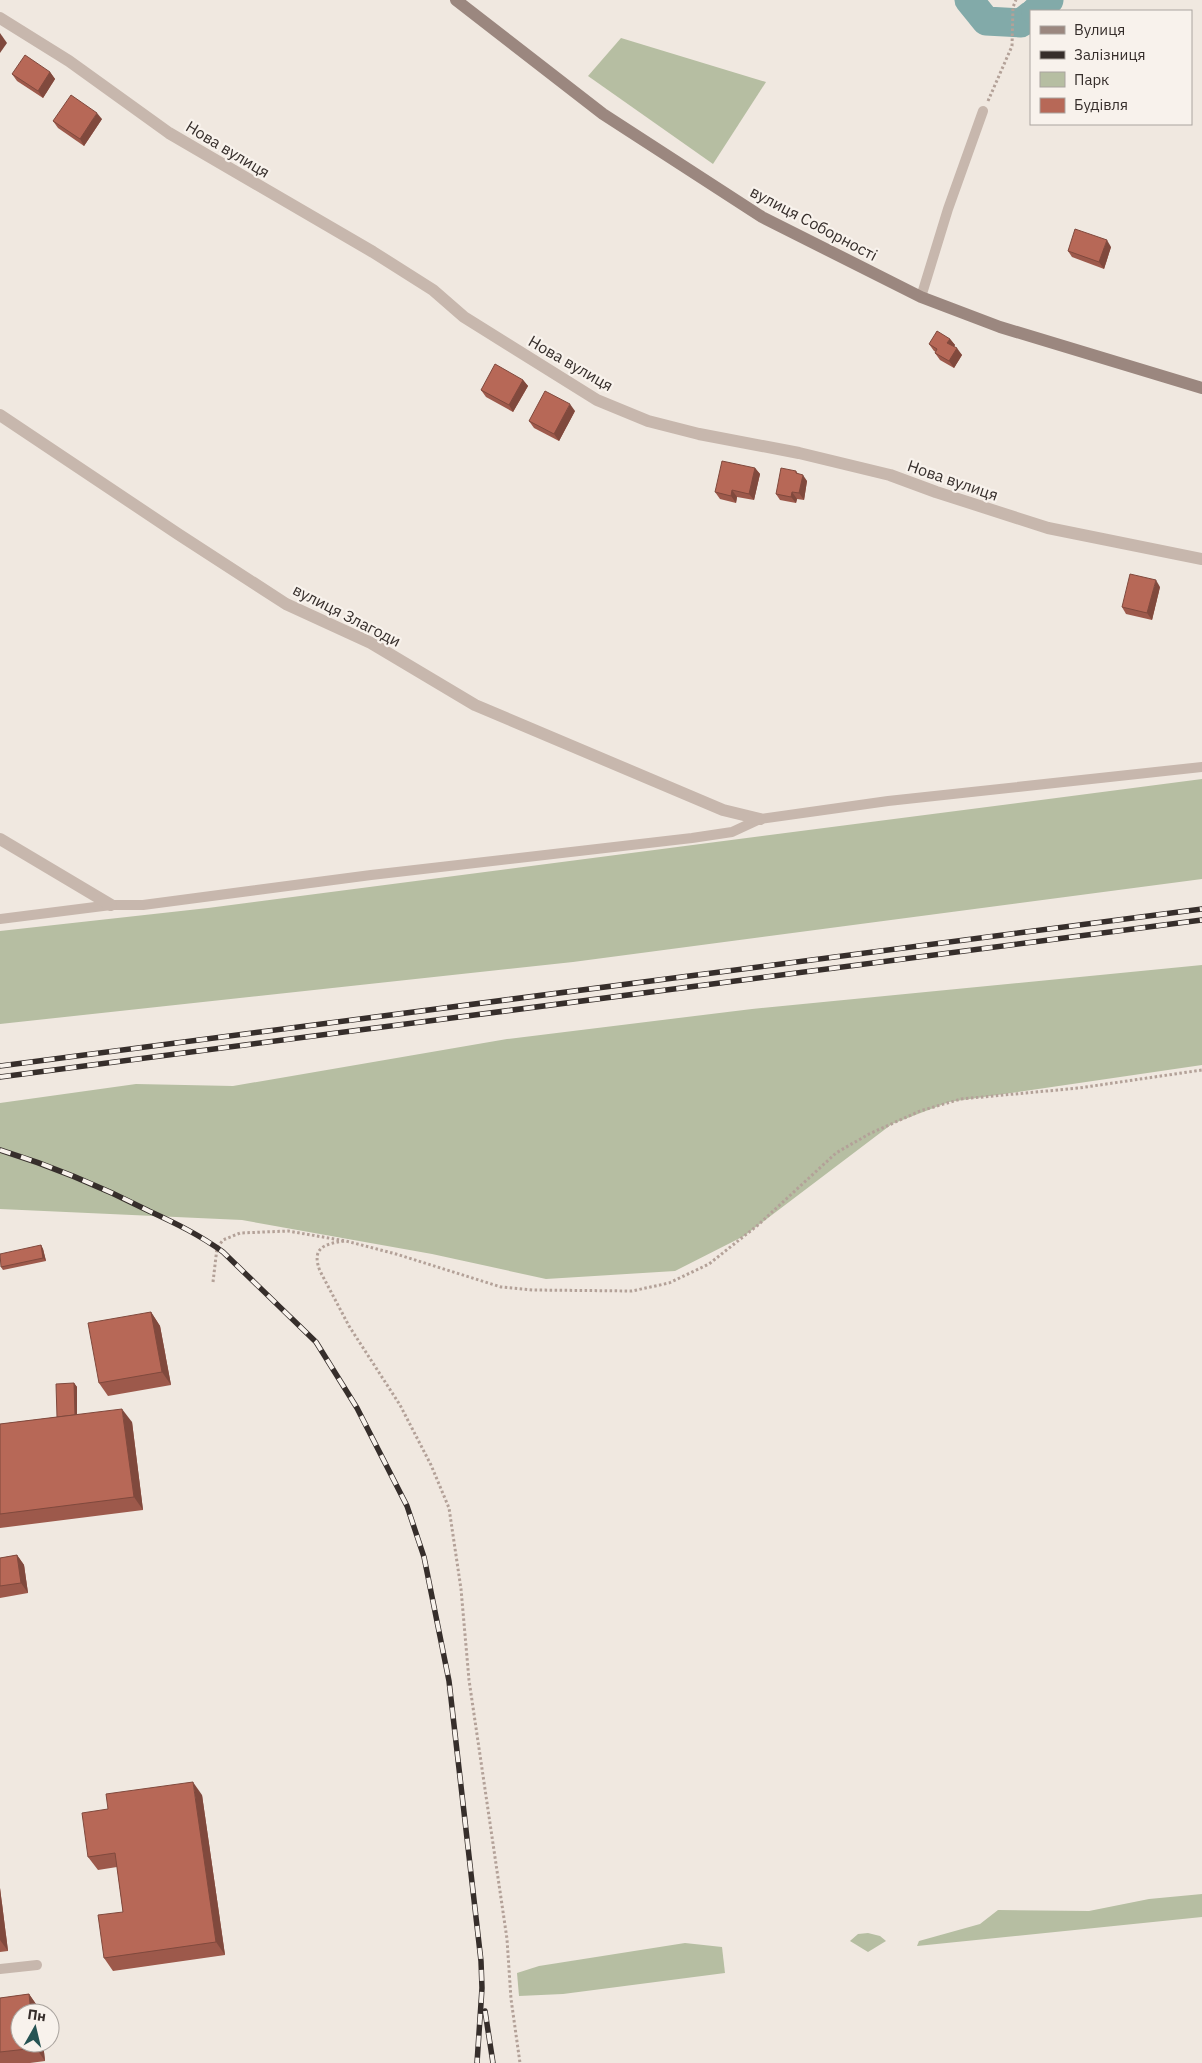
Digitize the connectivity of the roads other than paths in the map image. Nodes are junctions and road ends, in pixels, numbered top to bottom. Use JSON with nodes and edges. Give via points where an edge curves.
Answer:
{"nodes":[{"id":1,"x":456,"y":0,"type":"edge"},
{"id":2,"x":0,"y":18,"type":"edge"},
{"id":3,"x":983,"y":111,"type":"road end"},
{"id":4,"x":922,"y":298,"type":"junction"},
{"id":5,"x":1202,"y":388,"type":"edge"},
{"id":6,"x":0,"y":415,"type":"edge"},
{"id":7,"x":1202,"y":559,"type":"edge"},
{"id":8,"x":1202,"y":767,"type":"edge"},
{"id":9,"x":760,"y":819,"type":"junction"},
{"id":10,"x":0,"y":839,"type":"edge"},
{"id":11,"x":111,"y":905,"type":"junction"},
{"id":12,"x":0,"y":919,"type":"edge"},
{"id":13,"x":37,"y":1965,"type":"dead end"},
{"id":14,"x":0,"y":1969,"type":"edge"}],
"edges":[{"from":1,"to":4,"type":"street","name":"вулиця Соборності","via":[[604,114],[762,217]]},
{"from":2,"to":7,"type":"street","name":"Нова вулиця","via":[[69,61],[169,133],[373,252],[433,290],[464,317],[597,400],[648,421],[890,475],[1048,528]]},
{"from":3,"to":4,"type":"lane","via":[[948,209]]},
{"from":4,"to":5,"type":"street","name":"вулиця Соборності","via":[[1000,327]]},
{"from":6,"to":9,"type":"street","name":"вулиця Злагоди","via":[[286,604],[371,643],[475,705],[723,810]]},
{"from":8,"to":9,"type":"lane","via":[[888,801]]},
{"from":9,"to":11,"type":"lane","via":[[732,832],[692,838],[143,905]]},
{"from":10,"to":11,"type":"street"},
{"from":11,"to":12,"type":"lane"},
{"from":13,"to":14,"type":"lane"}]}
